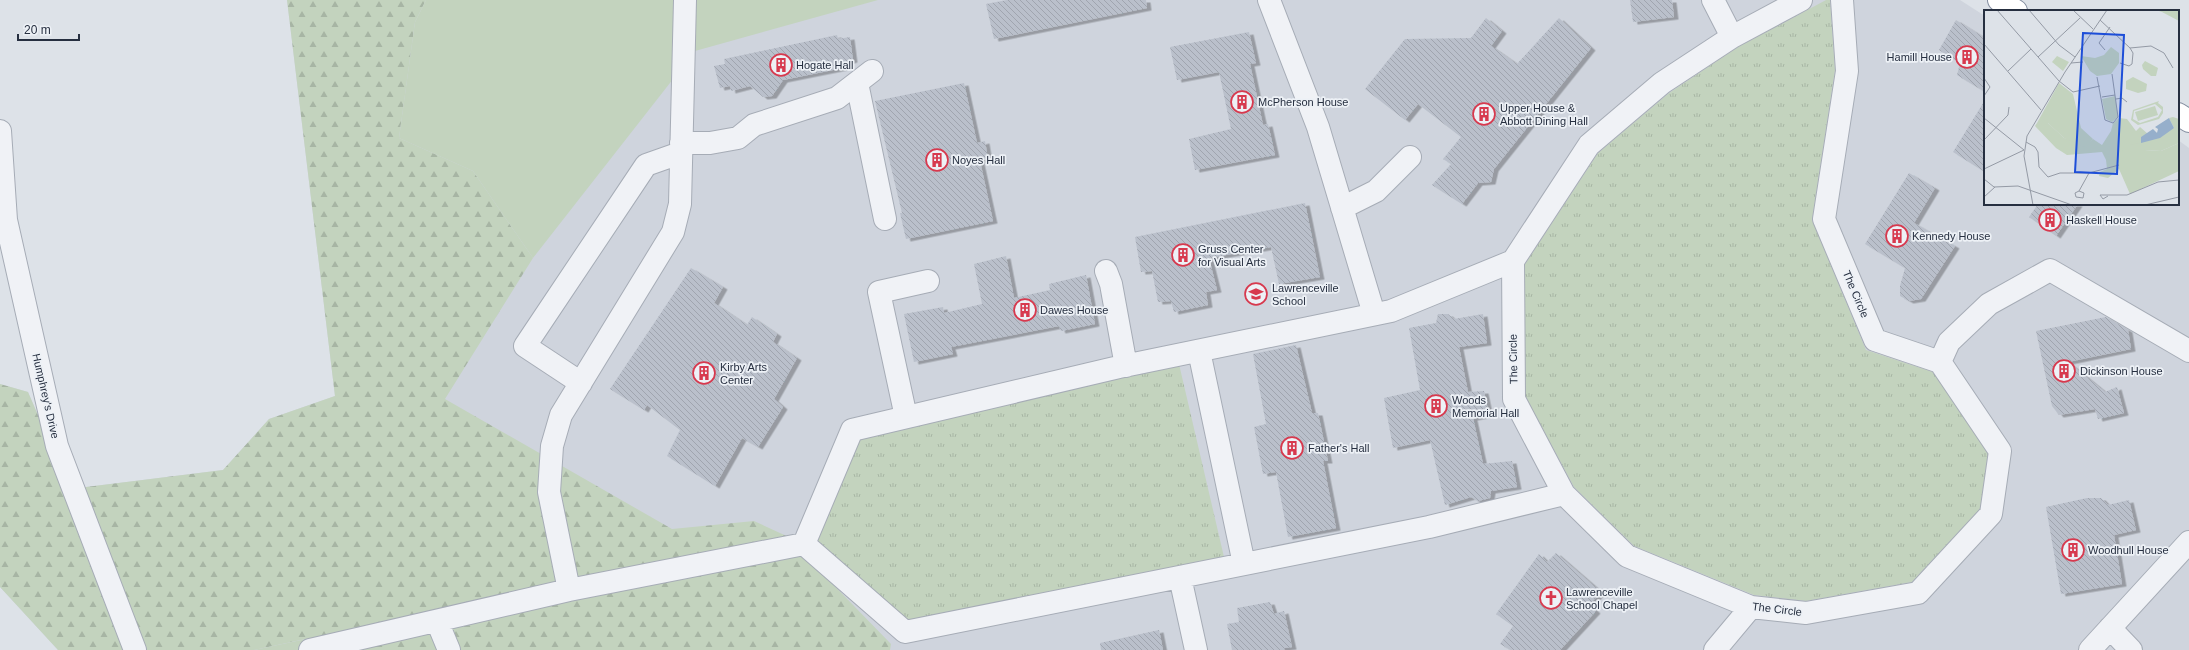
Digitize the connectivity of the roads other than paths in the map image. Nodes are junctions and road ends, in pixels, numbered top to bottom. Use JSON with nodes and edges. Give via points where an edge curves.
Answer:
{"nodes":[{"id":1,"x":685,"y":0,"type":"edge"},
{"id":2,"x":1270,"y":0,"type":"edge"},
{"id":3,"x":1713,"y":0,"type":"edge"},
{"id":4,"x":1801,"y":0,"type":"edge"},
{"id":5,"x":1842,"y":0,"type":"edge"},
{"id":6,"x":1999,"y":0,"type":"edge"},
{"id":7,"x":2014,"y":10,"type":"edge"},
{"id":8,"x":1732,"y":37,"type":"junction"},
{"id":9,"x":2179,"y":115,"type":"edge"},
{"id":10,"x":2189,"y":121,"type":"edge"},
{"id":11,"x":0,"y":131,"type":"edge"},
{"id":12,"x":680,"y":148,"type":"junction"},
{"id":13,"x":1410,"y":156,"type":"dead end"},
{"id":14,"x":1342,"y":208,"type":"junction"},
{"id":15,"x":3,"y":218,"type":"edge"},
{"id":16,"x":885,"y":219,"type":"dead end"},
{"id":17,"x":1513,"y":261,"type":"junction"},
{"id":18,"x":1106,"y":271,"type":"dead end"},
{"id":19,"x":928,"y":281,"type":"dead end"},
{"id":20,"x":1374,"y":314,"type":"junction"},
{"id":21,"x":1199,"y":351,"type":"junction"},
{"id":22,"x":2189,"y":351,"type":"edge"},
{"id":23,"x":1940,"y":362,"type":"junction"},
{"id":24,"x":1126,"y":366,"type":"junction"},
{"id":25,"x":581,"y":383,"type":"junction"},
{"id":26,"x":906,"y":417,"type":"junction"},
{"id":27,"x":1564,"y":494,"type":"junction"},
{"id":28,"x":2189,"y":542,"type":"edge"},
{"id":29,"x":804,"y":544,"type":"junction"},
{"id":30,"x":1244,"y":564,"type":"junction"},
{"id":31,"x":1180,"y":577,"type":"junction"},
{"id":32,"x":569,"y":590,"type":"junction"},
{"id":33,"x":1751,"y":607,"type":"junction"},
{"id":34,"x":437,"y":621,"type":"junction"},
{"id":35,"x":2110,"y":628,"type":"junction"},
{"id":36,"x":135,"y":650,"type":"edge"},
{"id":37,"x":310,"y":650,"type":"edge"},
{"id":38,"x":449,"y":650,"type":"edge"},
{"id":39,"x":1196,"y":650,"type":"edge"},
{"id":40,"x":1715,"y":650,"type":"edge"},
{"id":41,"x":2090,"y":650,"type":"edge"},
{"id":42,"x":2131,"y":650,"type":"edge"}],
"edges":[{"from":1,"to":12,"type":"street"},
{"from":2,"to":14,"type":"street","via":[[1318,127]]},
{"from":3,"to":8,"type":"street"},
{"from":4,"to":8,"type":"street"},
{"from":5,"to":23,"type":"street","name":"The Circle","via":[[1847,71],[1824,219],[1875,340]]},
{"from":6,"to":7,"type":"highway"},
{"from":8,"to":17,"type":"street","via":[[1662,83],[1589,145]]},
{"from":9,"to":10,"type":"highway"},
{"from":11,"to":15,"type":"street","name":"Humphrey's Drive"},
{"from":12,"to":16,"type":"street","via":[[738,138],[754,125],[837,98],[865,77]]},
{"from":12,"to":25,"type":"street","via":[[680,204],[673,232]]},
{"from":12,"to":25,"type":"street","via":[[646,165],[525,346]]},
{"from":13,"to":14,"type":"street","via":[[1376,191]]},
{"from":14,"to":20,"type":"street"},
{"from":15,"to":36,"type":"street","name":"Humphrey's Drive","via":[[57,446]]},
{"from":17,"to":20,"type":"street","via":[[1391,311]]},
{"from":17,"to":27,"type":"street","name":"The Circle","via":[[1514,399]]},
{"from":18,"to":24,"type":"street","via":[[1111,284]]},
{"from":19,"to":26,"type":"street","via":[[879,292]]},
{"from":20,"to":21,"type":"street"},
{"from":21,"to":24,"type":"street"},
{"from":21,"to":30,"type":"street"},
{"from":22,"to":23,"type":"street","via":[[2050,270],[1989,304],[1949,342]]},
{"from":23,"to":33,"type":"street","name":"The Circle","via":[[2000,451],[1991,514],[1918,593],[1806,613]]},
{"from":24,"to":26,"type":"street"},
{"from":25,"to":32,"type":"street","via":[[561,415],[552,446],[549,492]]},
{"from":26,"to":29,"type":"street","via":[[852,430]]},
{"from":27,"to":30,"type":"street","via":[[1428,527]]},
{"from":27,"to":33,"type":"street","name":"The Circle","via":[[1627,556]]},
{"from":28,"to":35,"type":"street"},
{"from":29,"to":31,"type":"street","via":[[905,632]]},
{"from":29,"to":32,"type":"street"},
{"from":30,"to":31,"type":"street"},
{"from":31,"to":39,"type":"street"},
{"from":32,"to":34,"type":"street"},
{"from":33,"to":40,"type":"street"},
{"from":34,"to":37,"type":"street"},
{"from":34,"to":38,"type":"street"},
{"from":35,"to":41,"type":"street"},
{"from":35,"to":42,"type":"street"}]}
